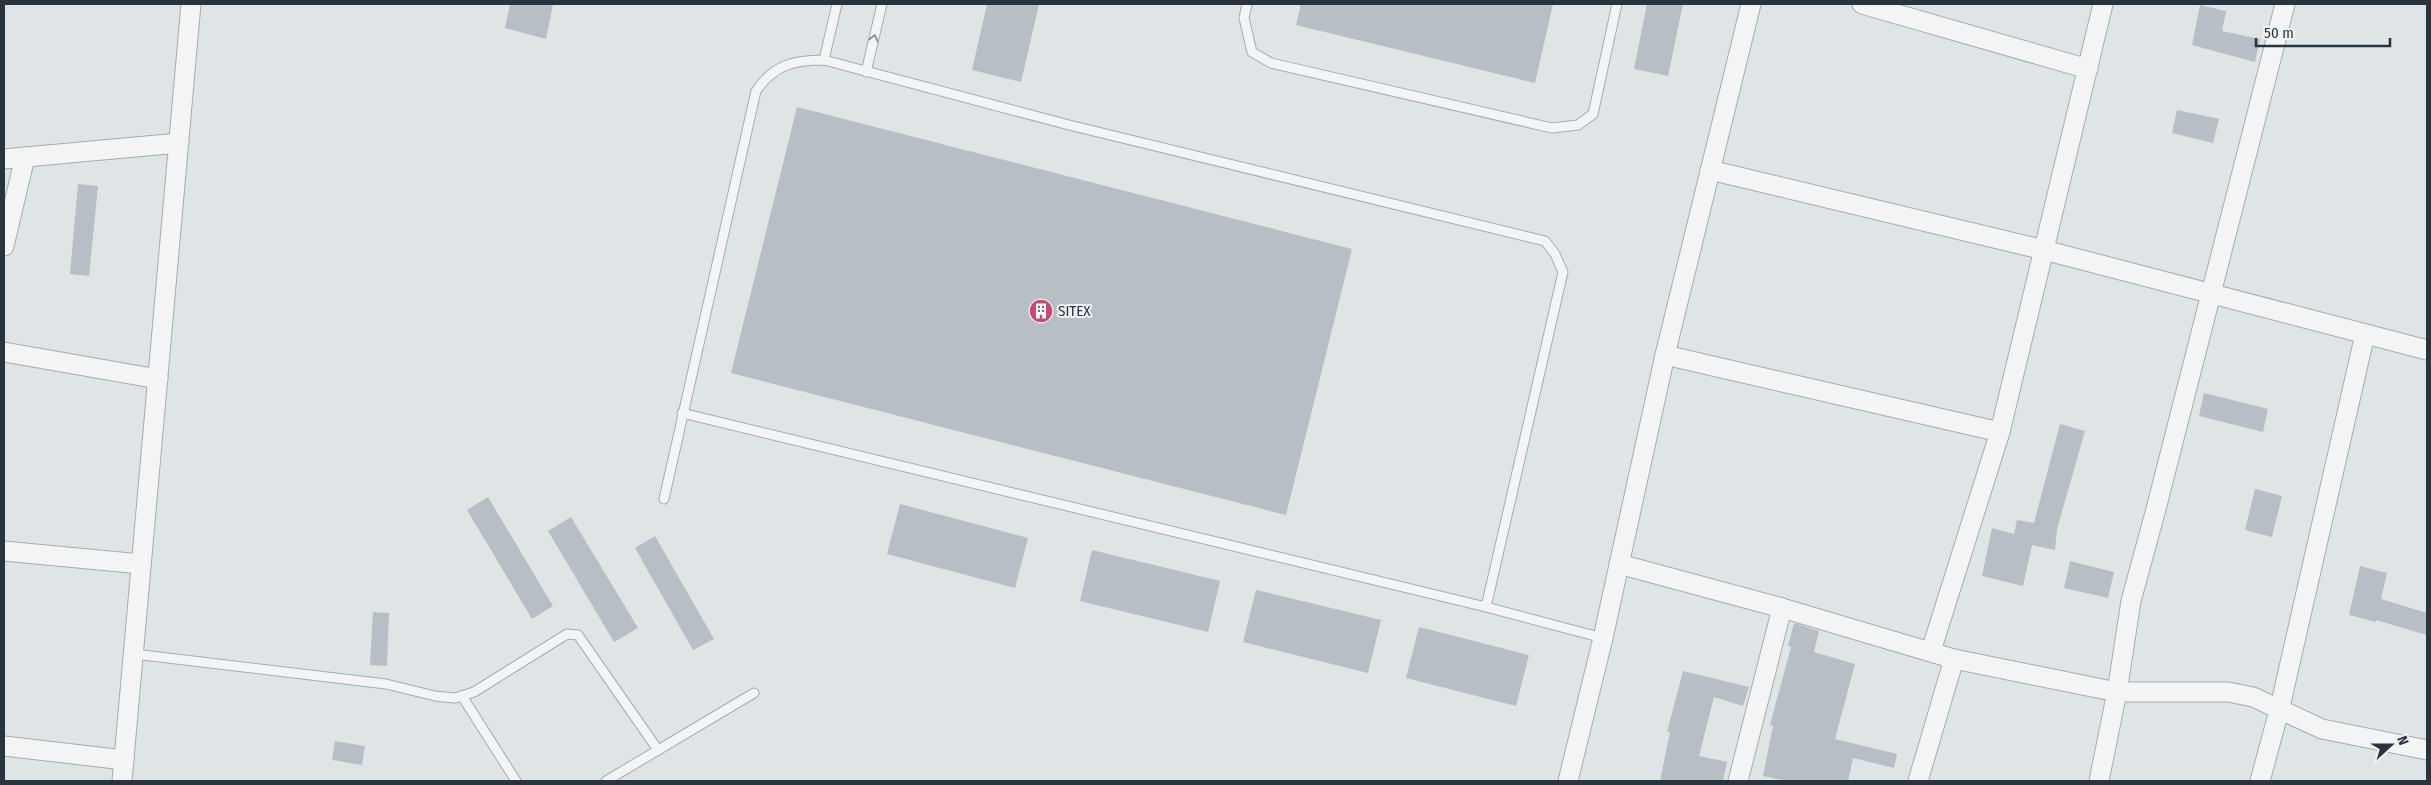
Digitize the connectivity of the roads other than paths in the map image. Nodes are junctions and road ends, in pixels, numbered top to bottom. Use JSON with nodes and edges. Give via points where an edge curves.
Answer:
{"nodes":[{"id":1,"x":191,"y":4,"type":"edge"},
{"id":2,"x":837,"y":4,"type":"edge"},
{"id":3,"x":882,"y":4,"type":"edge"},
{"id":4,"x":1247,"y":4,"type":"edge"},
{"id":5,"x":1617,"y":4,"type":"edge"},
{"id":6,"x":1751,"y":4,"type":"edge"},
{"id":7,"x":1862,"y":4,"type":"edge"},
{"id":8,"x":2103,"y":4,"type":"edge"},
{"id":9,"x":2285,"y":4,"type":"edge"},
{"id":10,"x":824,"y":60,"type":"junction"},
{"id":11,"x":2088,"y":69,"type":"junction"},
{"id":12,"x":866,"y":72,"type":"junction"},
{"id":13,"x":179,"y":143,"type":"junction"},
{"id":14,"x":25,"y":157,"type":"junction"},
{"id":15,"x":4,"y":159,"type":"edge"},
{"id":16,"x":1710,"y":170,"type":"junction"},
{"id":17,"x":4,"y":246,"type":"edge"},
{"id":18,"x":2044,"y":250,"type":"junction"},
{"id":19,"x":2212,"y":294,"type":"junction"},
{"id":20,"x":2365,"y":334,"type":"junction"},
{"id":21,"x":2427,"y":350,"type":"edge"},
{"id":22,"x":4,"y":352,"type":"edge"},
{"id":23,"x":1665,"y":355,"type":"junction"},
{"id":24,"x":158,"y":380,"type":"junction"},
{"id":25,"x":682,"y":413,"type":"junction"},
{"id":26,"x":2000,"y":432,"type":"junction"},
{"id":27,"x":664,"y":499,"type":"dead end"},
{"id":28,"x":4,"y":551,"type":"edge"},
{"id":29,"x":141,"y":564,"type":"junction"},
{"id":30,"x":1619,"y":564,"type":"junction"},
{"id":31,"x":1486,"y":607,"type":"junction"},
{"id":32,"x":1782,"y":608,"type":"junction"},
{"id":33,"x":1603,"y":638,"type":"junction"},
{"id":34,"x":1931,"y":651,"type":"junction"},
{"id":35,"x":134,"y":654,"type":"junction"},
{"id":36,"x":1954,"y":659,"type":"junction"},
{"id":37,"x":2117,"y":692,"type":"junction"},
{"id":38,"x":754,"y":693,"type":"dead end"},
{"id":39,"x":462,"y":696,"type":"junction"},
{"id":40,"x":2280,"y":708,"type":"junction"},
{"id":41,"x":4,"y":746,"type":"edge"},
{"id":42,"x":658,"y":750,"type":"junction"},
{"id":43,"x":2427,"y":750,"type":"edge"},
{"id":44,"x":124,"y":760,"type":"junction"},
{"id":45,"x":122,"y":781,"type":"edge"},
{"id":46,"x":516,"y":781,"type":"edge"},
{"id":47,"x":606,"y":781,"type":"edge"},
{"id":48,"x":1568,"y":781,"type":"edge"},
{"id":49,"x":1738,"y":781,"type":"edge"},
{"id":50,"x":1918,"y":781,"type":"edge"},
{"id":51,"x":2099,"y":781,"type":"edge"},
{"id":52,"x":2260,"y":781,"type":"edge"}],
"edges":[{"from":1,"to":13,"type":"street"},
{"from":2,"to":10,"type":"lane"},
{"from":12,"to":3,"type":"lane","one_way":true},
{"from":4,"to":5,"type":"lane","via":[[1244,18],[1252,52],[1272,63],[1552,128],[1578,125],[1592,114]]},
{"from":6,"to":16,"type":"street"},
{"from":7,"to":11,"type":"street"},
{"from":8,"to":11,"type":"street"},
{"from":9,"to":19,"type":"street"},
{"from":10,"to":12,"type":"lane"},
{"from":10,"to":25,"type":"lane","via":[[790,62],[766,77],[756,91]]},
{"from":11,"to":18,"type":"street"},
{"from":12,"to":31,"type":"lane","via":[[1069,125],[1545,240],[1563,272]]},
{"from":13,"to":14,"type":"street"},
{"from":13,"to":24,"type":"street"},
{"from":14,"to":15,"type":"street"},
{"from":14,"to":17,"type":"street"},
{"from":16,"to":18,"type":"street"},
{"from":16,"to":23,"type":"street"},
{"from":18,"to":19,"type":"street"},
{"from":18,"to":26,"type":"street"},
{"from":19,"to":20,"type":"street"},
{"from":19,"to":37,"type":"street","via":[[2131,601]]},
{"from":20,"to":21,"type":"street"},
{"from":20,"to":40,"type":"street"},
{"from":22,"to":24,"type":"street"},
{"from":23,"to":26,"type":"street"},
{"from":23,"to":30,"type":"street"},
{"from":24,"to":29,"type":"street"},
{"from":25,"to":27,"type":"lane"},
{"from":25,"to":31,"type":"lane"},
{"from":26,"to":34,"type":"street"},
{"from":28,"to":29,"type":"street"},
{"from":29,"to":35,"type":"street"},
{"from":30,"to":32,"type":"street"},
{"from":30,"to":33,"type":"street"},
{"from":31,"to":33,"type":"lane"},
{"from":32,"to":34,"type":"street"},
{"from":32,"to":49,"type":"street"},
{"from":33,"to":48,"type":"street"},
{"from":34,"to":36,"type":"street"},
{"from":35,"to":39,"type":"lane","via":[[386,684],[435,696]]},
{"from":35,"to":44,"type":"street"},
{"from":36,"to":37,"type":"street"},
{"from":36,"to":50,"type":"street"},
{"from":37,"to":40,"type":"street","via":[[2228,692],[2253,697]]},
{"from":37,"to":51,"type":"street"},
{"from":38,"to":42,"type":"lane"},
{"from":39,"to":42,"type":"lane","via":[[573,633],[578,635]]},
{"from":39,"to":46,"type":"lane"},
{"from":40,"to":43,"type":"street","via":[[2322,729]]},
{"from":40,"to":52,"type":"street"},
{"from":41,"to":44,"type":"street"},
{"from":42,"to":47,"type":"lane"},
{"from":44,"to":45,"type":"street"}]}
